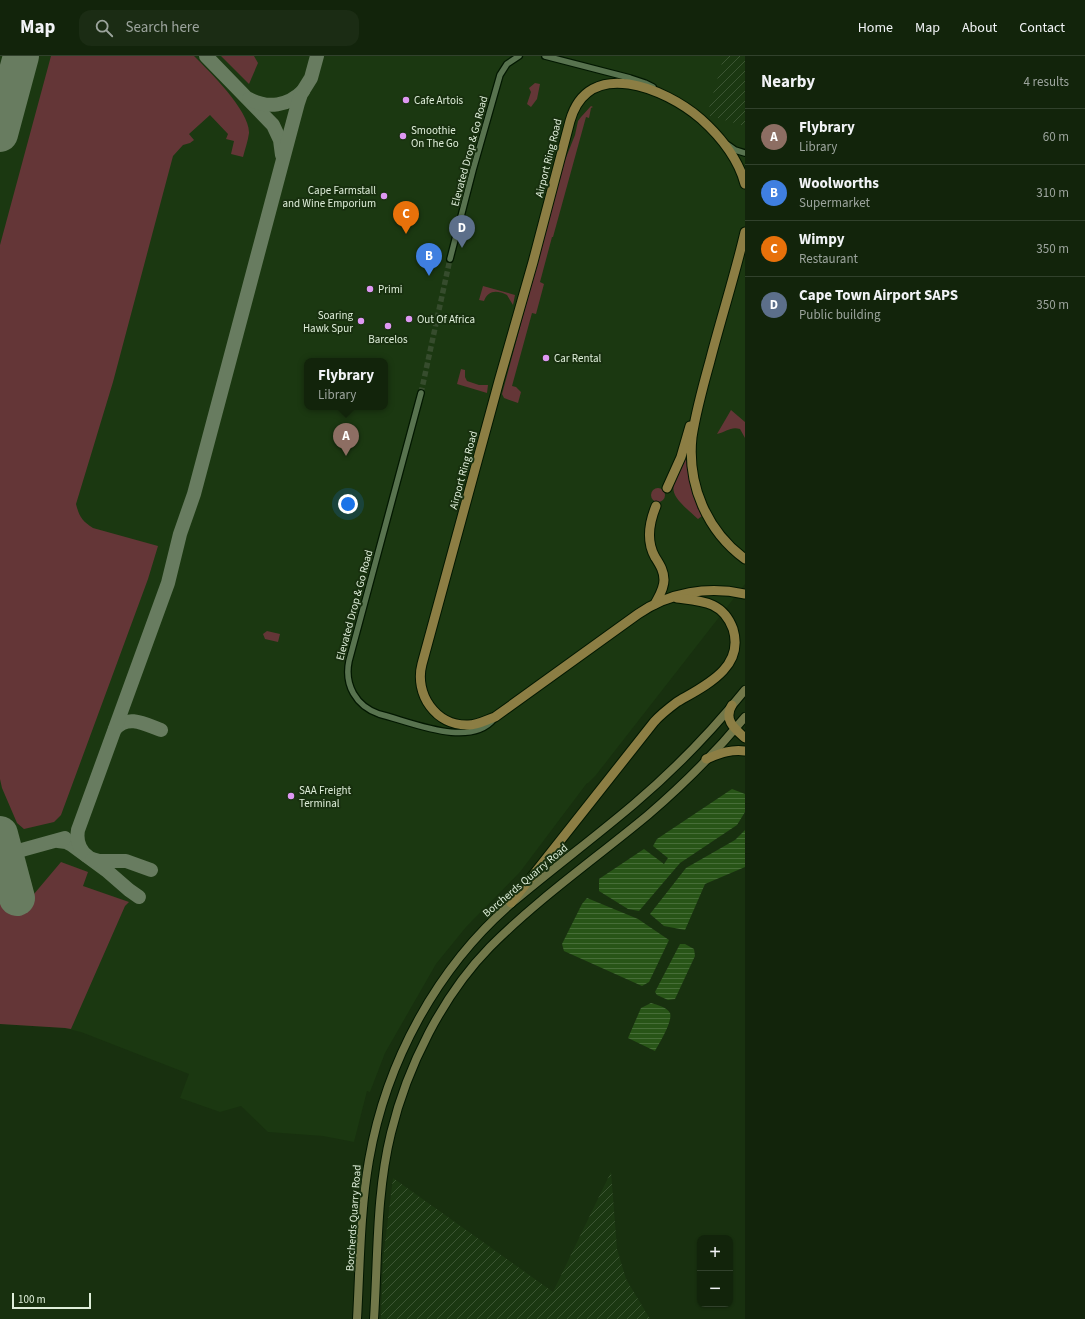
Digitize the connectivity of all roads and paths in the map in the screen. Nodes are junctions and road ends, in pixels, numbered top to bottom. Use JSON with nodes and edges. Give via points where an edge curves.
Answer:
{"nodes":[{"id":1,"x":519,"y":56,"type":"edge"},
{"id":2,"x":545,"y":56,"type":"edge"},
{"id":3,"x":662,"y":93,"type":"junction"},
{"id":4,"x":722,"y":142,"type":"junction"},
{"id":5,"x":745,"y":153,"type":"edge"},
{"id":6,"x":745,"y":180,"type":"edge"},
{"id":7,"x":745,"y":184,"type":"edge"},
{"id":8,"x":745,"y":232,"type":"edge"},
{"id":9,"x":450,"y":259,"type":"tunnel mouth"},
{"id":10,"x":421,"y":393,"type":"tunnel mouth"},
{"id":11,"x":697,"y":412,"type":"junction"},
{"id":12,"x":667,"y":488,"type":"dead end"},
{"id":13,"x":656,"y":506,"type":"dead end"},
{"id":14,"x":745,"y":559,"type":"edge"},
{"id":15,"x":745,"y":594,"type":"edge"},
{"id":16,"x":672,"y":597,"type":"junction"},
{"id":17,"x":655,"y":604,"type":"junction"},
{"id":18,"x":745,"y":690,"type":"edge"},
{"id":19,"x":732,"y":705,"type":"junction"},
{"id":20,"x":495,"y":717,"type":"junction"},
{"id":21,"x":745,"y":717,"type":"edge"},
{"id":22,"x":735,"y":729,"type":"junction"},
{"id":23,"x":745,"y":738,"type":"edge"},
{"id":24,"x":745,"y":751,"type":"edge"},
{"id":25,"x":706,"y":759,"type":"junction"},
{"id":26,"x":512,"y":903,"type":"junction"},
{"id":27,"x":357,"y":1319,"type":"edge"},
{"id":28,"x":374,"y":1319,"type":"edge"}],
"edges":[{"from":1,"to":9,"type":"street","name":"Elevated Drop & Go Road","via":[[505,66],[498,81]]},
{"from":2,"to":3,"type":"street","via":[[635,79]]},
{"from":3,"to":4,"type":"main road","name":"Airport Ring Road","via":[[694,114]]},
{"from":3,"to":20,"type":"main road","name":"Airport Ring Road","via":[[618,82],[598,86],[578,102],[573,111],[422,664],[422,692],[429,705],[439,715],[451,722],[465,725],[479,724]]},
{"from":4,"to":5,"type":"street"},
{"from":4,"to":7,"type":"main road","name":"Airport Ring Road","via":[[735,160]]},
{"from":6,"to":7,"type":"street"},
{"from":8,"to":11,"type":"main road"},
{"from":10,"to":20,"type":"street","name":"Elevated Drop & Go Road","via":[[348,664],[348,675],[352,692],[363,706],[378,714],[452,734],[476,731]]},
{"from":11,"to":12,"type":"main road","via":[[688,429],[681,456]]},
{"from":11,"to":14,"type":"main road","via":[[692,451],[692,469],[696,486],[712,524],[721,537]]},
{"from":13,"to":17,"type":"main road","via":[[649,536],[664,581]]},
{"from":15,"to":16,"type":"main road","name":"Airport Ring Road","via":[[705,590]]},
{"from":16,"to":17,"type":"main road","name":"Airport Ring Road"},
{"from":16,"to":26,"type":"main road","via":[[703,601],[716,607],[726,617],[732,626],[735,639],[728,665],[718,677],[670,707],[654,722]]},
{"from":17,"to":20,"type":"main road","name":"Airport Ring Road"},
{"from":18,"to":19,"type":"main road","name":"Borcherds Quarry Road"},
{"from":19,"to":22,"type":"main road","via":[[729,718]]},
{"from":19,"to":26,"type":"main road","name":"Borcherds Quarry Road","via":[[648,792]]},
{"from":21,"to":22,"type":"main road"},
{"from":22,"to":23,"type":"main road"},
{"from":22,"to":25,"type":"main road"},
{"from":24,"to":25,"type":"main road","via":[[719,753]]},
{"from":25,"to":28,"type":"main road","via":[[647,816],[545,898],[490,947],[438,1018],[409,1077],[388,1147],[379,1205]]},
{"from":26,"to":27,"type":"main road","name":"Borcherds Quarry Road","via":[[480,934],[448,973],[416,1024],[392,1076],[376,1124],[366,1174]]}]}
